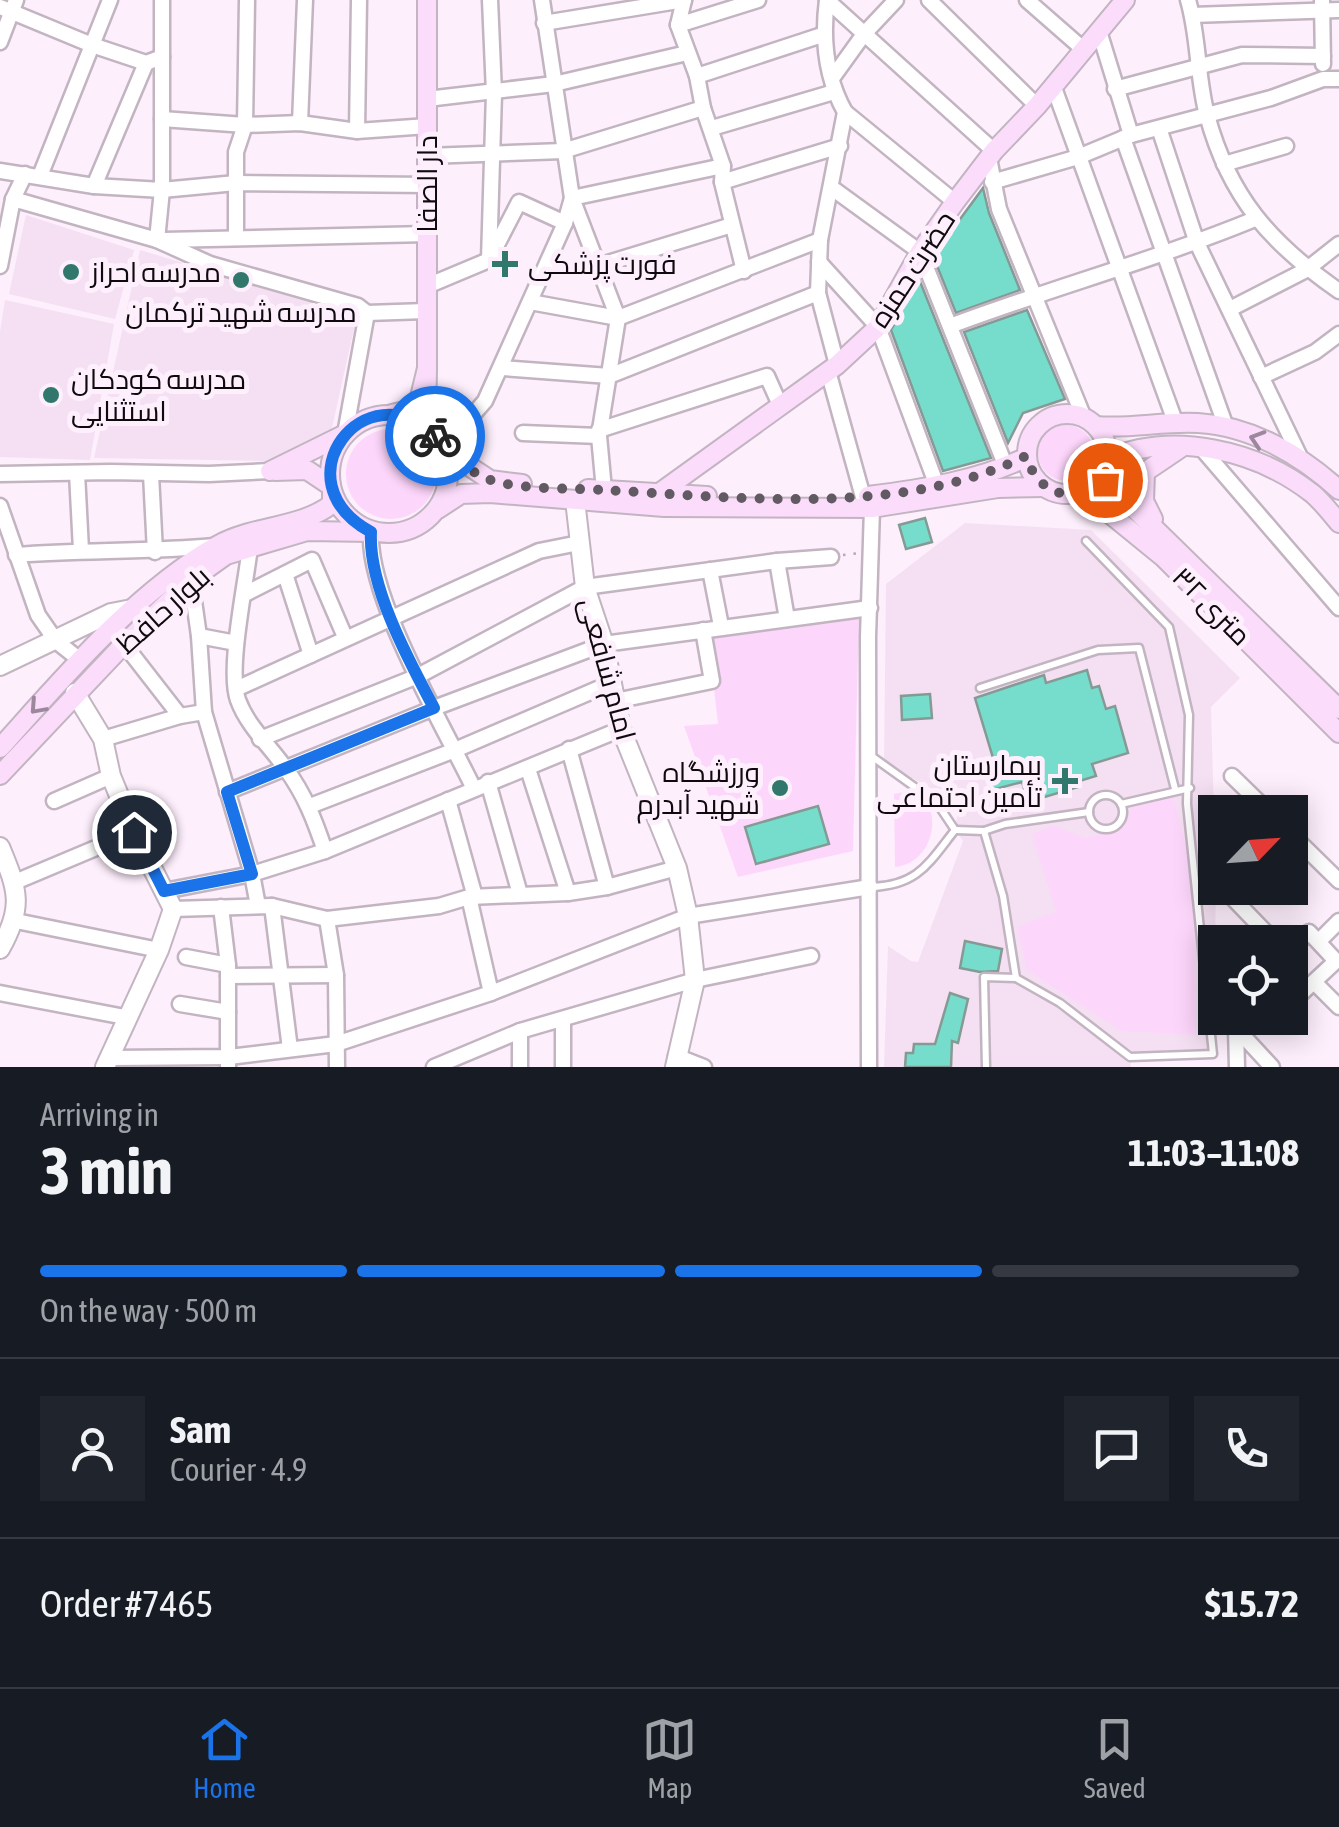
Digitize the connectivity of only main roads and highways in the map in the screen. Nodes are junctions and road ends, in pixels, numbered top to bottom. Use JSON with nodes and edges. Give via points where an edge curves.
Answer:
{"nodes":[{"id":1,"x":427,"y":0,"type":"edge"},
{"id":2,"x":1124,"y":0,"type":"edge"},
{"id":3,"x":427,"y":368,"type":"junction"},
{"id":4,"x":388,"y":415,"type":"junction"},
{"id":5,"x":1090,"y":422,"type":"junction"},
{"id":6,"x":426,"y":427,"type":"junction"},
{"id":7,"x":345,"y":434,"type":"junction"},
{"id":8,"x":1183,"y":446,"type":"junction"},
{"id":9,"x":442,"y":449,"type":"junction"},
{"id":10,"x":1026,"y":456,"type":"junction"},
{"id":11,"x":1105,"y":463,"type":"junction"},
{"id":12,"x":306,"y":470,"type":"junction"},
{"id":13,"x":1044,"y":487,"type":"junction"},
{"id":14,"x":332,"y":489,"type":"junction"},
{"id":15,"x":1339,"y":490,"type":"edge"},
{"id":16,"x":1077,"y":492,"type":"junction"},
{"id":17,"x":658,"y":494,"type":"junction"},
{"id":18,"x":867,"y":502,"type":"junction"},
{"id":19,"x":438,"y":508,"type":"junction"},
{"id":20,"x":317,"y":515,"type":"junction"},
{"id":21,"x":1339,"y":523,"type":"edge"},
{"id":22,"x":371,"y":532,"type":"junction"},
{"id":23,"x":1162,"y":537,"type":"junction"},
{"id":24,"x":1273,"y":655,"type":"junction"},
{"id":25,"x":1339,"y":709,"type":"edge"},
{"id":26,"x":1339,"y":732,"type":"edge"},
{"id":27,"x":0,"y":748,"type":"edge"},
{"id":28,"x":0,"y":775,"type":"edge"}],
"edges":[{"from":1,"to":3,"type":"main road","name":"دار الصفا"},
{"from":2,"to":17,"type":"main road","name":"حضرت حمزه","via":[[955,202],[878,327]]},
{"from":3,"to":4,"type":"main road","via":[[413,409]]},
{"from":3,"to":6,"type":"main road","name":"دار الصفا"},
{"from":4,"to":6,"type":"main road"},
{"from":4,"to":7,"type":"main road","via":[[362,421]]},
{"from":5,"to":10,"type":"main road","via":[[1059,414],[1048,419],[1031,436]]},
{"from":5,"to":11,"type":"main road","via":[[1102,436]]},
{"from":15,"to":5,"type":"main road","one_way":true,"via":[[1276,445],[1226,427]]},
{"from":6,"to":9,"type":"main road"},
{"from":7,"to":12,"type":"main road","via":[[270,471]]},
{"from":7,"to":14,"type":"main road","via":[[331,460]]},
{"from":8,"to":11,"type":"main road","via":[[1140,447]]},
{"from":8,"to":21,"type":"main road","via":[[1237,453],[1275,470],[1314,495]]},
{"from":8,"to":23,"type":"main road","via":[[1145,472],[1144,501]]},
{"from":9,"to":17,"type":"main road","via":[[490,480]]},
{"from":9,"to":19,"type":"main road","via":[[448,473]]},
{"from":10,"to":13,"type":"main road"},
{"from":10,"to":18,"type":"main road"},
{"from":11,"to":16,"type":"main road","via":[[1089,487]]},
{"from":11,"to":23,"type":"main road","name":"۳۲ متری","via":[[1105,480]]},
{"from":12,"to":14,"type":"main road"},
{"from":12,"to":20,"type":"main road","via":[[320,485]]},
{"from":13,"to":16,"type":"main road"},
{"from":13,"to":18,"type":"main road"},
{"from":14,"to":20,"type":"main road","via":[[332,504]]},
{"from":14,"to":22,"type":"main road","via":[[345,514]]},
{"from":16,"to":24,"type":"main road","name":"۳۲ متری","via":[[1163,557]]},
{"from":17,"to":18,"type":"main road"},
{"from":18,"to":19,"type":"main road","via":[[664,508],[490,492],[461,494]]},
{"from":19,"to":22,"type":"main road","via":[[404,532]]},
{"from":20,"to":27,"type":"main road","name":"بلوار حافظ","one_way":true,"via":[[215,546],[134,609]]},
{"from":22,"to":28,"type":"main road","name":"بلوار حافظ","via":[[308,531],[226,555],[124,644]]},
{"from":23,"to":24,"type":"main road","name":"۳۲ متری"},
{"from":24,"to":25,"type":"main road","name":"۳۲ متری"},
{"from":24,"to":26,"type":"main road","name":"۳۲ متری"}]}
